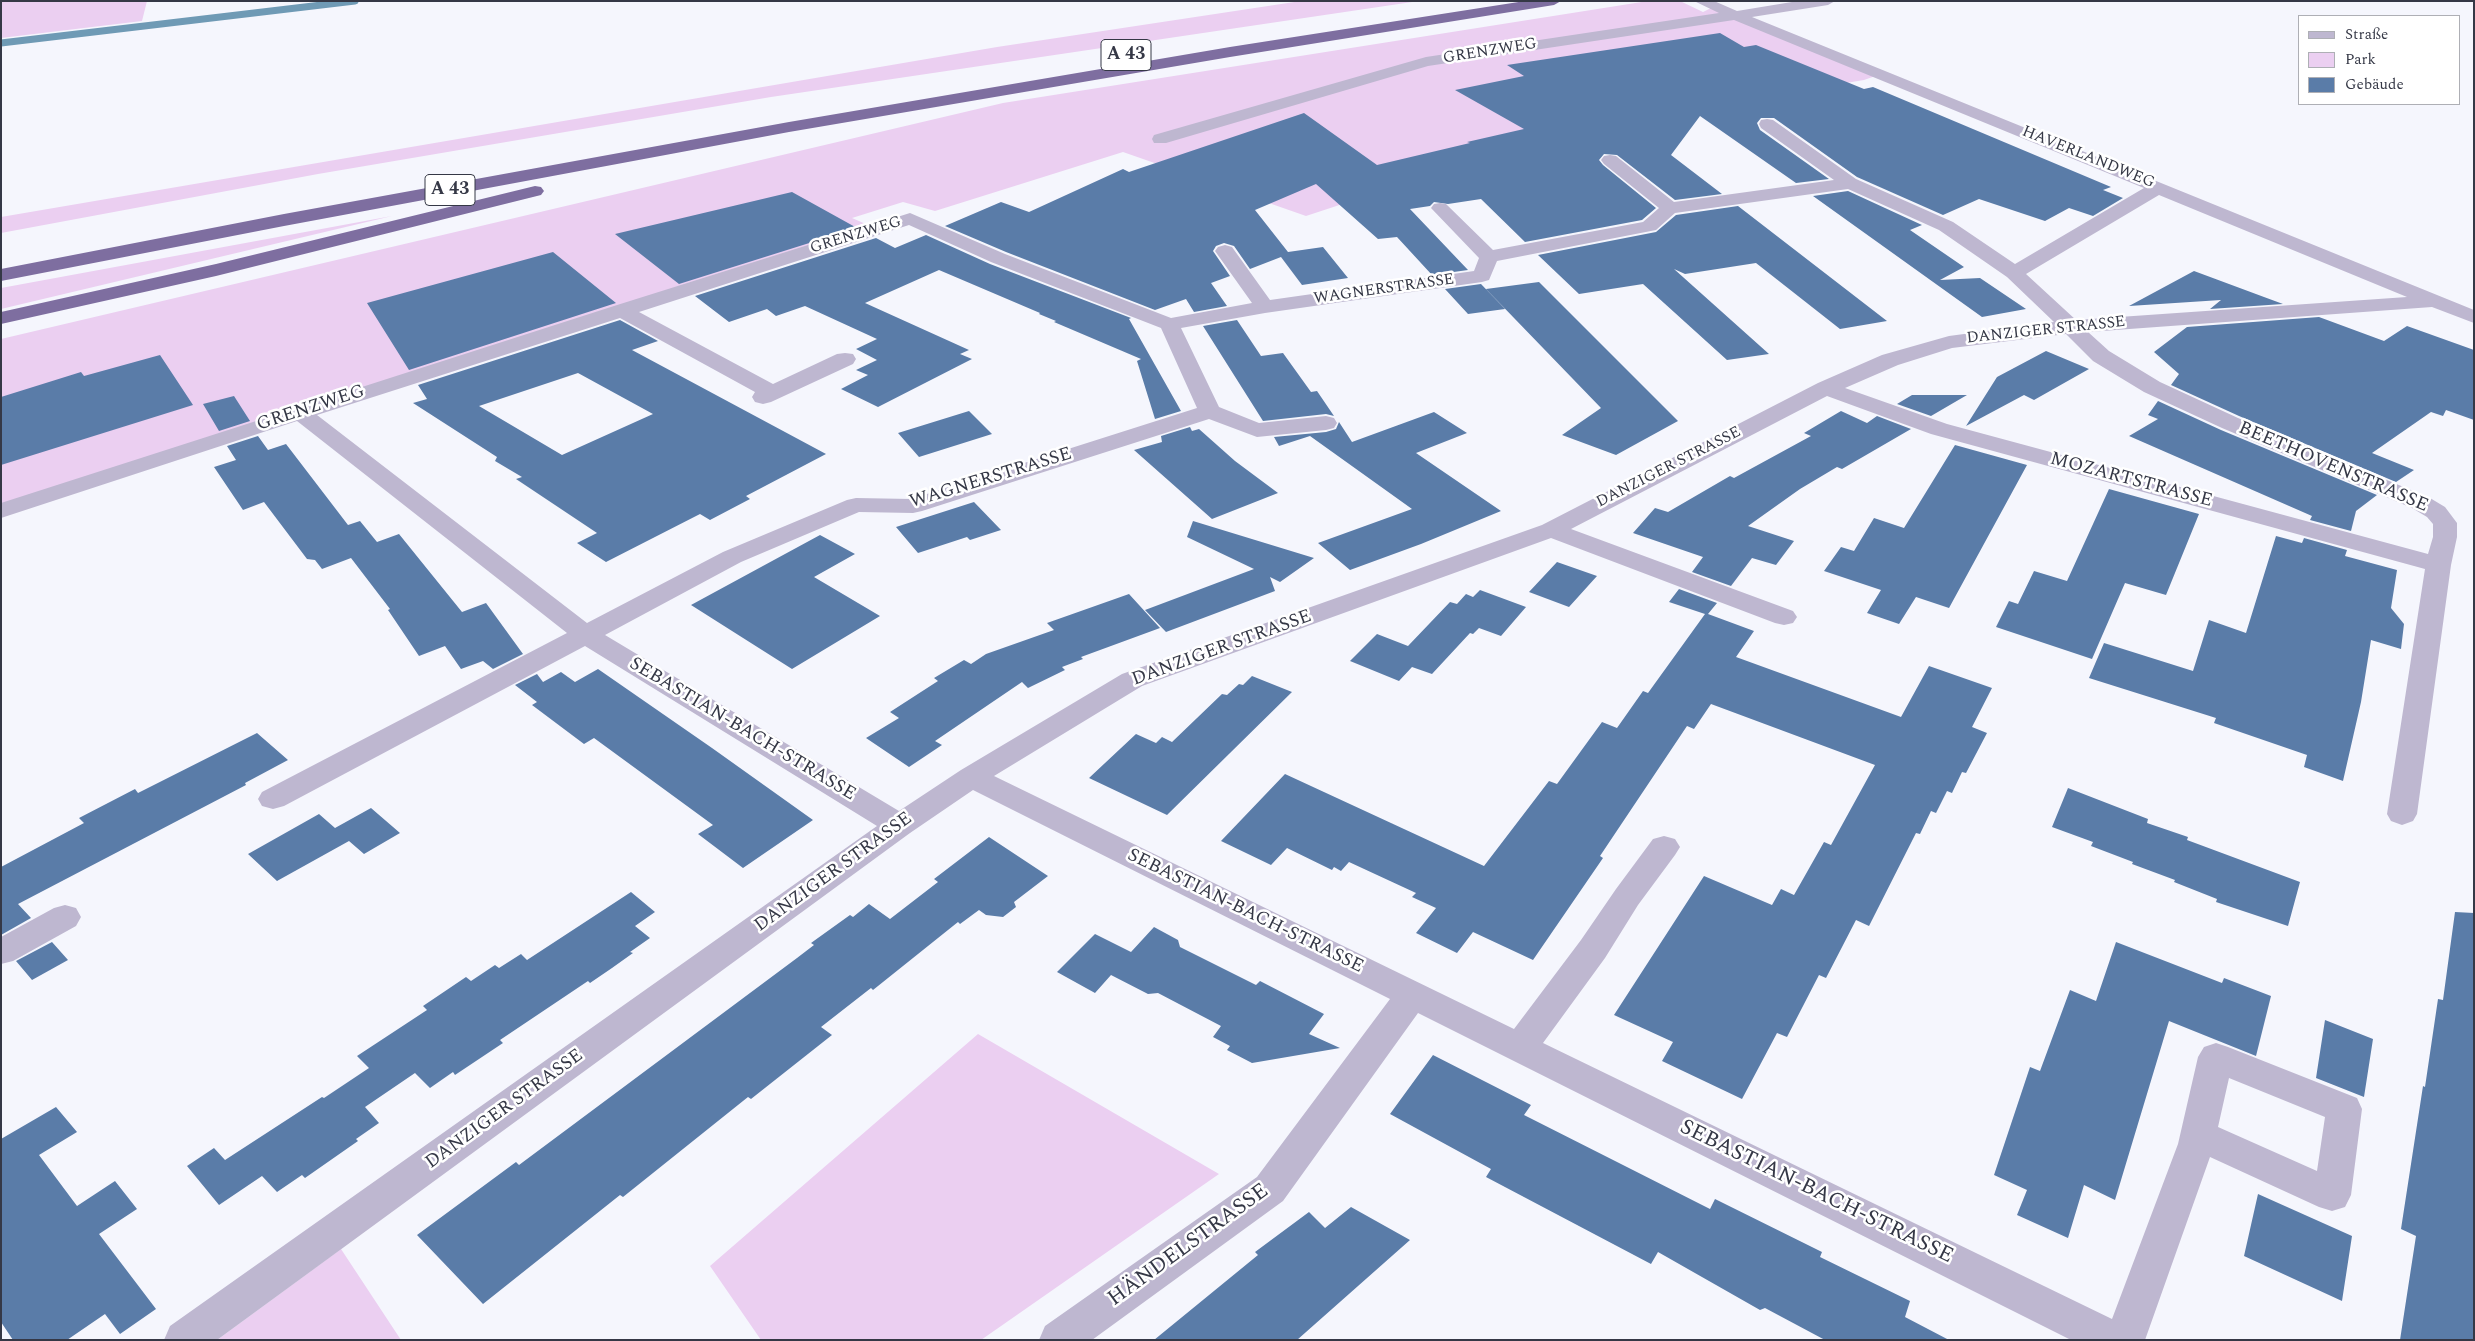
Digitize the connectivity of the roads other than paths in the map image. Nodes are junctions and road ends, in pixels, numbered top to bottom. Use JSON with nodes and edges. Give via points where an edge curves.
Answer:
{"nodes":[{"id":1,"x":1469,"y":1,"type":"edge"},
{"id":2,"x":1554,"y":1,"type":"edge"},
{"id":3,"x":1828,"y":1,"type":"edge"},
{"id":4,"x":1707,"y":4,"type":"edge"},
{"id":5,"x":1732,"y":15,"type":"junction"},
{"id":6,"x":1018,"y":73,"type":"dead end"},
{"id":7,"x":900,"y":109,"type":"junction"},
{"id":8,"x":783,"y":112,"type":"dead end"},
{"id":9,"x":1766,"y":124,"type":"dead end"},
{"id":10,"x":1160,"y":139,"type":"dead end"},
{"id":11,"x":1610,"y":160,"type":"dead end"},
{"id":12,"x":1850,"y":184,"type":"junction"},
{"id":13,"x":2159,"y":187,"type":"junction"},
{"id":14,"x":1440,"y":208,"type":"dead end"},
{"id":15,"x":1670,"y":208,"type":"junction"},
{"id":16,"x":232,"y":212,"type":"dead end"},
{"id":17,"x":1225,"y":251,"type":"dead end"},
{"id":18,"x":1489,"y":257,"type":"junction"},
{"id":19,"x":2014,"y":273,"type":"junction"},
{"id":20,"x":1,"y":275,"type":"edge"},
{"id":21,"x":2433,"y":301,"type":"junction"},
{"id":22,"x":1265,"y":307,"type":"junction"},
{"id":23,"x":621,"y":310,"type":"junction"},
{"id":24,"x":2474,"y":317,"type":"edge"},
{"id":25,"x":1,"y":318,"type":"edge"},
{"id":26,"x":1169,"y":324,"type":"junction"},
{"id":27,"x":2071,"y":327,"type":"junction"},
{"id":28,"x":845,"y":358,"type":"dead end"},
{"id":29,"x":1826,"y":388,"type":"junction"},
{"id":30,"x":1210,"y":411,"type":"junction"},
{"id":31,"x":300,"y":413,"type":"junction"},
{"id":32,"x":1326,"y":423,"type":"dead end"},
{"id":33,"x":1,"y":510,"type":"edge"},
{"id":34,"x":1551,"y":530,"type":"junction"},
{"id":35,"x":2438,"y":565,"type":"junction"},
{"id":36,"x":1784,"y":617,"type":"dead end"},
{"id":37,"x":585,"y":634,"type":"junction"},
{"id":38,"x":971,"y":777,"type":"junction"},
{"id":39,"x":273,"y":799,"type":"dead end"},
{"id":40,"x":2402,"y":814,"type":"dead end"},
{"id":41,"x":899,"y":825,"type":"junction"},
{"id":42,"x":1664,"y":847,"type":"dead end"},
{"id":43,"x":65,"y":917,"type":"dead end"},
{"id":44,"x":1,"y":952,"type":"edge"},
{"id":45,"x":1413,"y":994,"type":"junction"},
{"id":46,"x":1520,"y":1046,"type":"junction"},
{"id":47,"x":2198,"y":1135,"type":"dead end"},
{"id":48,"x":184,"y":1340,"type":"edge"},
{"id":49,"x":1059,"y":1340,"type":"edge"},
{"id":50,"x":2113,"y":1340,"type":"edge"},
{"id":51,"x":2124,"y":1340,"type":"edge"}],
"edges":[{"from":1,"to":6,"type":"highway","number":"A 43"},
{"from":2,"to":7,"type":"highway","number":"A 43","via":[[1240,50]]},
{"from":3,"to":5,"type":"street","name":"GRENZWEG"},
{"from":4,"to":5,"type":"street","name":"HAVERLANDWEG"},
{"from":5,"to":10,"type":"street","name":"GRENZWEG","via":[[1426,62]]},
{"from":5,"to":13,"type":"street","name":"HAVERLANDWEG"},
{"from":7,"to":20,"type":"highway","number":"A 43","via":[[303,216]]},
{"from":7,"to":25,"type":"highway","via":[[652,162],[216,270]]},
{"from":8,"to":16,"type":"highway","number":"A 43"},
{"from":9,"to":12,"type":"street"},
{"from":11,"to":15,"type":"street"},
{"from":12,"to":15,"type":"street"},
{"from":12,"to":19,"type":"street","via":[[1946,226]]},
{"from":13,"to":19,"type":"street"},
{"from":13,"to":21,"type":"street","name":"HAVERLANDWEG"},
{"from":14,"to":18,"type":"street"},
{"from":15,"to":18,"type":"street","via":[[1649,226],[1590,240]]},
{"from":17,"to":22,"type":"street"},
{"from":18,"to":22,"type":"street","name":"WAGNERSTRASSE","via":[[1482,276]]},
{"from":19,"to":27,"type":"street"},
{"from":21,"to":24,"type":"street","name":"HAVERLANDWEG"},
{"from":21,"to":27,"type":"street","name":"DANZIGER STRASSE"},
{"from":22,"to":26,"type":"street","name":"WAGNERSTRASSE"},
{"from":23,"to":26,"type":"street","name":"GRENZWEG","via":[[910,218],[998,258]]},
{"from":23,"to":28,"type":"street","via":[[768,395]]},
{"from":23,"to":31,"type":"street","name":"GRENZWEG"},
{"from":26,"to":30,"type":"street"},
{"from":27,"to":29,"type":"street","name":"DANZIGER STRASSE","via":[[1949,342],[1890,360]]},
{"from":27,"to":35,"type":"street","name":"BEETHOVENSTRASSE","via":[[2101,356],[2152,387],[2436,512],[2445,523]]},
{"from":29,"to":34,"type":"street","name":"DANZIGER STRASSE"},
{"from":29,"to":35,"type":"street","name":"MOZARTSTRASSE","via":[[1939,429]]},
{"from":30,"to":32,"type":"street","via":[[1257,430]]},
{"from":30,"to":37,"type":"street","name":"WAGNERSTRASSE","via":[[913,506],[856,505],[732,557]]},
{"from":31,"to":33,"type":"street","name":"GRENZWEG"},
{"from":31,"to":37,"type":"street","name":"SEBASTIAN-BACH-STRASSE"},
{"from":34,"to":36,"type":"street"},
{"from":34,"to":38,"type":"street","name":"DANZIGER STRASSE","via":[[1132,680]]},
{"from":35,"to":40,"type":"street","name":"BEETHOVENSTRASSE"},
{"from":37,"to":39,"type":"street"},
{"from":37,"to":41,"type":"street","name":"SEBASTIAN-BACH-STRASSE"},
{"from":38,"to":41,"type":"street","name":"DANZIGER STRASSE"},
{"from":38,"to":45,"type":"street","name":"SEBASTIAN-BACH-STRASSE"},
{"from":41,"to":48,"type":"street","name":"DANZIGER STRASSE"},
{"from":42,"to":46,"type":"street"},
{"from":43,"to":44,"type":"street"},
{"from":45,"to":46,"type":"street","name":"SEBASTIAN-BACH-STRASSE"},
{"from":45,"to":49,"type":"street","name":"HÄNDELSTRASSE","via":[[1270,1189]]},
{"from":46,"to":50,"type":"street","name":"SEBASTIAN-BACH-STRASSE"},
{"from":47,"to":51,"type":"street"}]}
